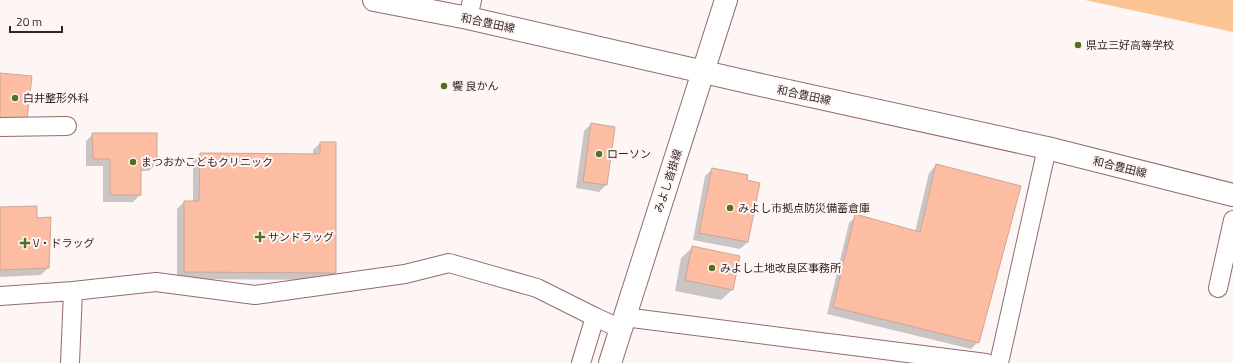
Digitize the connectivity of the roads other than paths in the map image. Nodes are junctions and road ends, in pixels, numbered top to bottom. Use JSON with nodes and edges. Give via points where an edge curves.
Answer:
{"nodes":[{"id":1,"x":374,"y":0,"type":"edge"},
{"id":2,"x":726,"y":0,"type":"edge"},
{"id":3,"x":470,"y":9,"type":"edge"},
{"id":4,"x":703,"y":71,"type":"junction"},
{"id":5,"x":67,"y":126,"type":"dead end"},
{"id":6,"x":0,"y":127,"type":"edge"},
{"id":7,"x":1047,"y":148,"type":"junction"},
{"id":8,"x":1233,"y":195,"type":"edge"},
{"id":9,"x":1233,"y":220,"type":"edge"},
{"id":10,"x":1218,"y":288,"type":"dead end"},
{"id":11,"x":73,"y":291,"type":"junction"},
{"id":12,"x":0,"y":296,"type":"edge"},
{"id":13,"x":595,"y":318,"type":"junction"},
{"id":14,"x":623,"y":323,"type":"junction"},
{"id":15,"x":957,"y":361,"type":"edge"},
{"id":16,"x":70,"y":363,"type":"edge"},
{"id":17,"x":581,"y":363,"type":"edge"},
{"id":18,"x":610,"y":363,"type":"edge"},
{"id":19,"x":986,"y":363,"type":"edge"},
{"id":20,"x":999,"y":363,"type":"edge"}],
"edges":[{"from":1,"to":3,"type":"main road","name":"和合豊田線"},
{"from":2,"to":4,"type":"main road","name":"みよし沓掛線"},
{"from":3,"to":4,"type":"main road","name":"和合豊田線"},
{"from":4,"to":7,"type":"main road","name":"和合豊田線"},
{"from":4,"to":14,"type":"main road","name":"みよし沓掛線"},
{"from":5,"to":6,"type":"street"},
{"from":7,"to":8,"type":"main road","name":"和合豊田線"},
{"from":7,"to":20,"type":"street"},
{"from":9,"to":10,"type":"street"},
{"from":11,"to":12,"type":"street"},
{"from":11,"to":13,"type":"street","via":[[156,282],[255,295],[405,274],[449,263],[538,288]]},
{"from":11,"to":16,"type":"street"},
{"from":13,"to":14,"type":"street"},
{"from":13,"to":17,"type":"street"},
{"from":14,"to":15,"type":"street"},
{"from":14,"to":18,"type":"main road","name":"みよし沓掛線"},
{"from":15,"to":19,"type":"street"}]}
